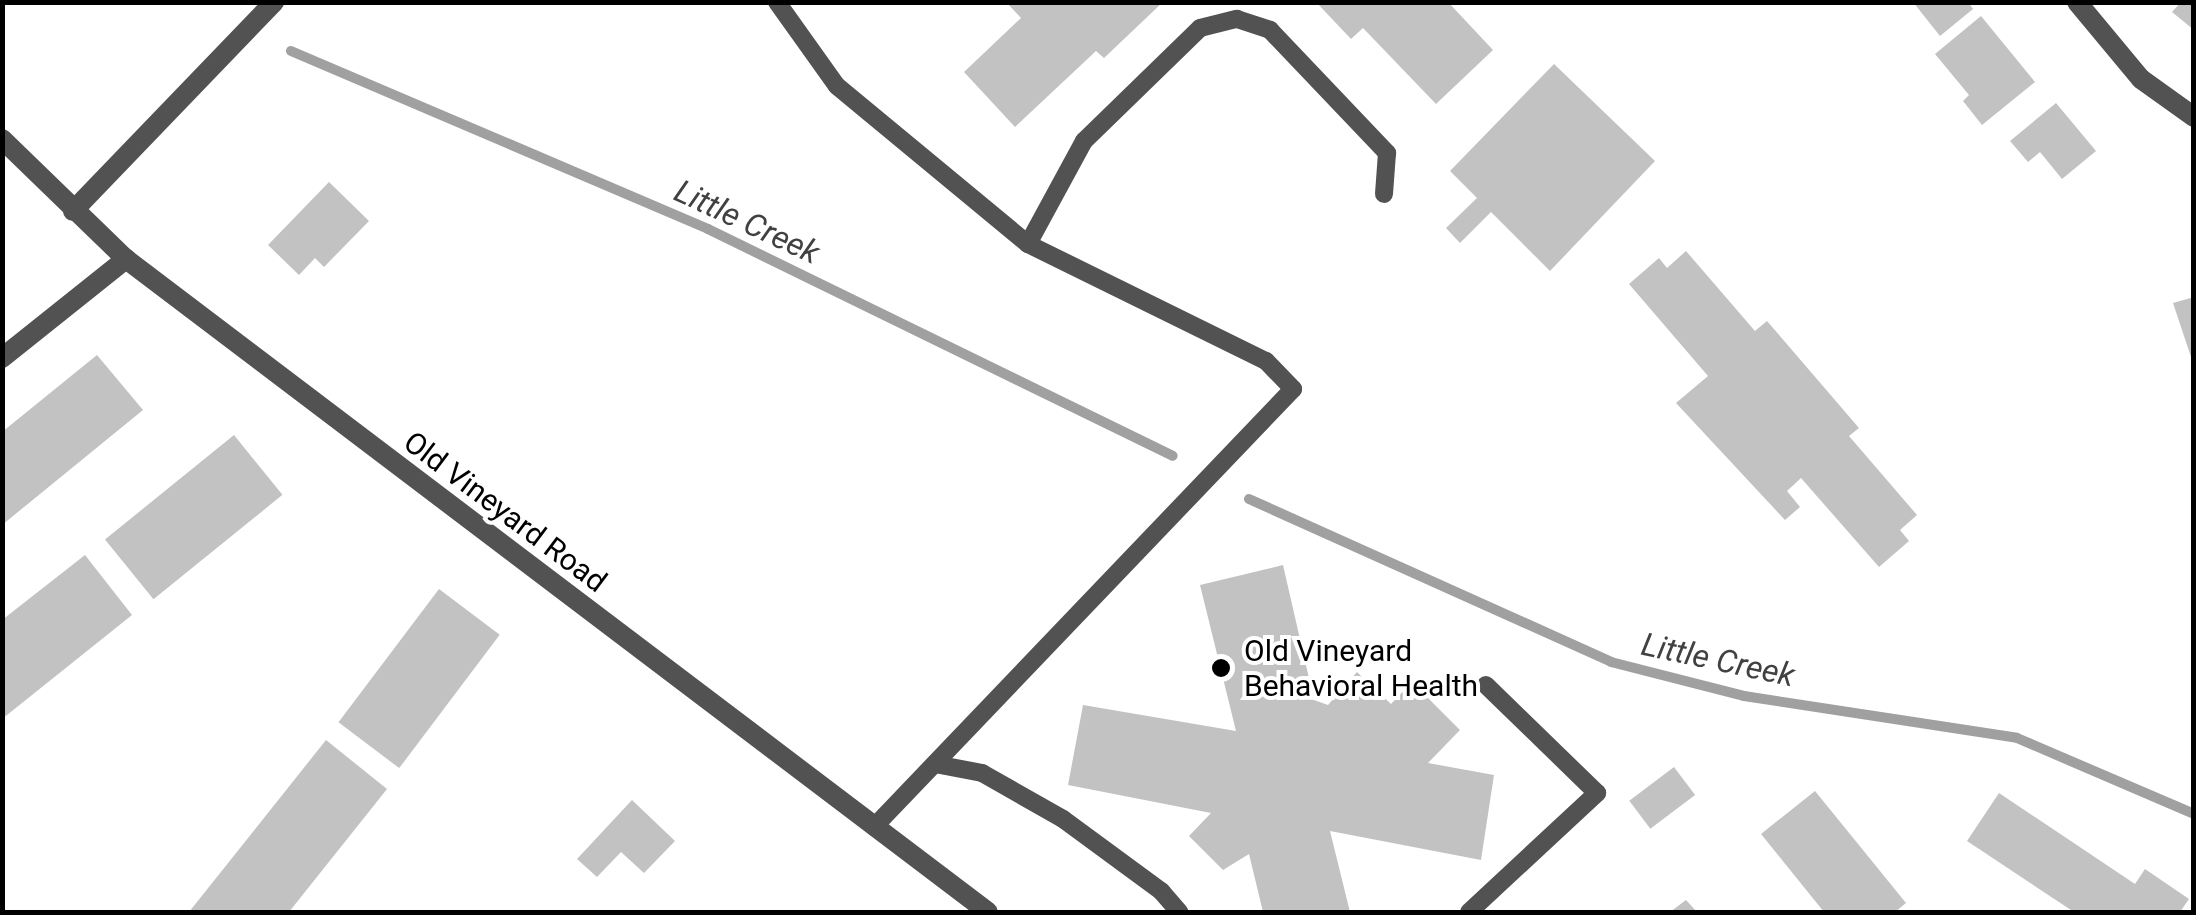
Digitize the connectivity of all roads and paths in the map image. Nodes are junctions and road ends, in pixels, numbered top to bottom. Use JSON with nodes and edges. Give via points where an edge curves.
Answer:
{"nodes":[{"id":1,"x":274,"y":2,"type":"edge"},
{"id":2,"x":777,"y":2,"type":"edge"},
{"id":3,"x":2078,"y":2,"type":"edge"},
{"id":4,"x":2194,"y":117,"type":"edge"},
{"id":5,"x":2,"y":139,"type":"edge"},
{"id":6,"x":1384,"y":194,"type":"dead end"},
{"id":7,"x":73,"y":211,"type":"junction"},
{"id":8,"x":1028,"y":244,"type":"junction"},
{"id":9,"x":126,"y":259,"type":"junction"},
{"id":10,"x":2,"y":358,"type":"edge"},
{"id":11,"x":1486,"y":685,"type":"dead end"},
{"id":12,"x":936,"y":764,"type":"junction"},
{"id":13,"x":874,"y":827,"type":"junction"},
{"id":14,"x":988,"y":912,"type":"edge"},
{"id":15,"x":1179,"y":912,"type":"edge"},
{"id":16,"x":1469,"y":912,"type":"edge"}],
"edges":[{"from":1,"to":7,"type":"street"},
{"from":2,"to":8,"type":"lane","via":[[837,86]]},
{"from":3,"to":4,"type":"street","via":[[2141,79]]},
{"from":5,"to":7,"type":"street","name":"Old Vineyard Road"},
{"from":6,"to":8,"type":"lane","via":[[1386,153],[1270,30],[1237,20],[1200,28],[1084,141]]},
{"from":7,"to":9,"type":"street","name":"Old Vineyard Road"},
{"from":8,"to":12,"type":"lane","via":[[1266,361],[1293,389]]},
{"from":9,"to":10,"type":"street"},
{"from":9,"to":13,"type":"street","name":"Old Vineyard Road"},
{"from":11,"to":16,"type":"lane","via":[[1596,793]]},
{"from":12,"to":13,"type":"lane"},
{"from":12,"to":15,"type":"lane","via":[[982,774],[1063,819],[1161,891]]},
{"from":13,"to":14,"type":"street","name":"Old Vineyard Road"}]}
